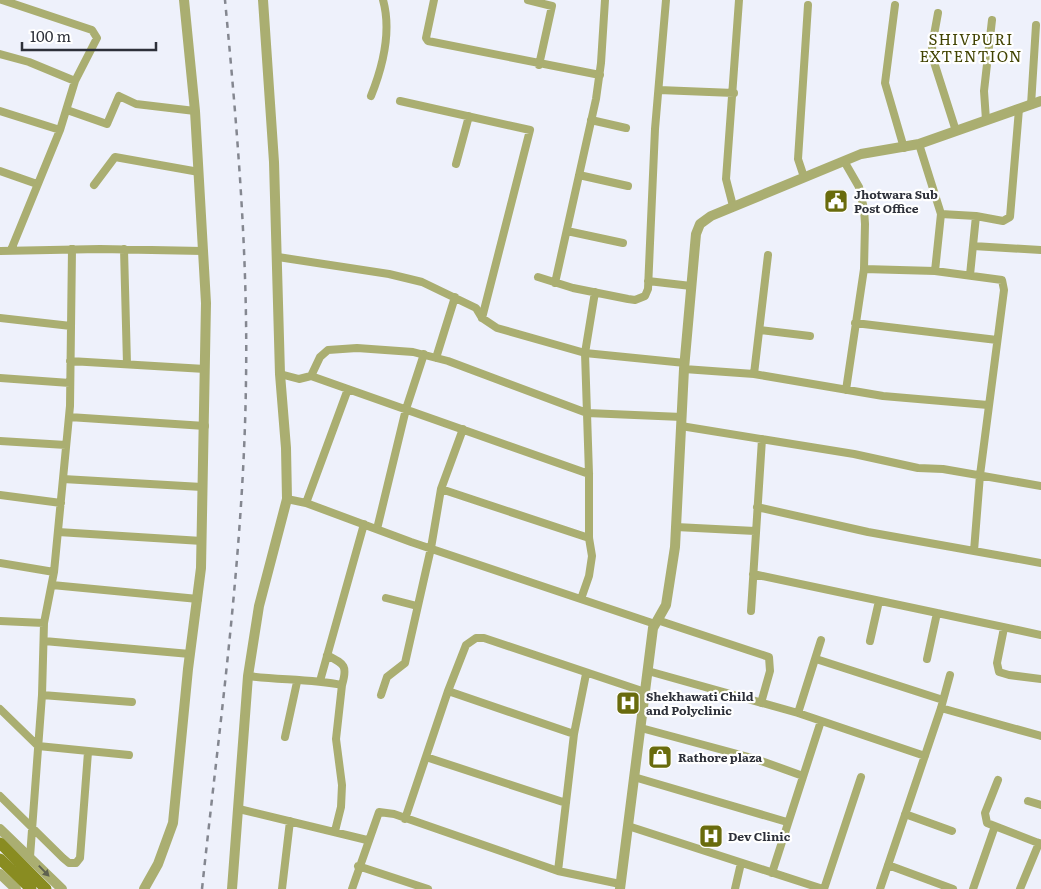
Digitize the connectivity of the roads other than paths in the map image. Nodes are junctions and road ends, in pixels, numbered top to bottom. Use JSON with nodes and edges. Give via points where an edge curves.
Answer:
{"nodes":[{"id":1,"x":2,"y":0,"type":"edge"},
{"id":2,"x":184,"y":0,"type":"edge"},
{"id":3,"x":263,"y":0,"type":"edge"},
{"id":4,"x":382,"y":0,"type":"edge"},
{"id":5,"x":434,"y":0,"type":"edge"},
{"id":6,"x":528,"y":0,"type":"edge"},
{"id":7,"x":605,"y":0,"type":"edge"},
{"id":8,"x":666,"y":0,"type":"edge"},
{"id":9,"x":739,"y":0,"type":"edge"},
{"id":10,"x":808,"y":5,"type":"dead end"},
{"id":11,"x":895,"y":5,"type":"dead end"},
{"id":12,"x":938,"y":13,"type":"dead end"},
{"id":13,"x":992,"y":20,"type":"dead end"},
{"id":14,"x":1036,"y":25,"type":"dead end"},
{"id":15,"x":0,"y":54,"type":"edge"},
{"id":16,"x":539,"y":64,"type":"junction"},
{"id":17,"x":600,"y":75,"type":"junction"},
{"id":18,"x":75,"y":81,"type":"junction"},
{"id":19,"x":659,"y":90,"type":"junction"},
{"id":20,"x":734,"y":93,"type":"junction"},
{"id":21,"x":371,"y":96,"type":"dead end"},
{"id":22,"x":1041,"y":100,"type":"edge"},
{"id":23,"x":400,"y":101,"type":"dead end"},
{"id":24,"x":1030,"y":104,"type":"junction"},
{"id":25,"x":1019,"y":109,"type":"junction"},
{"id":26,"x":67,"y":110,"type":"junction"},
{"id":27,"x":0,"y":111,"type":"edge"},
{"id":28,"x":195,"y":111,"type":"junction"},
{"id":29,"x":469,"y":116,"type":"junction"},
{"id":30,"x":591,"y":120,"type":"junction"},
{"id":31,"x":986,"y":120,"type":"junction"},
{"id":32,"x":626,"y":128,"type":"dead end"},
{"id":33,"x":60,"y":130,"type":"junction"},
{"id":34,"x":956,"y":131,"type":"junction"},
{"id":35,"x":919,"y":144,"type":"junction"},
{"id":36,"x":904,"y":148,"type":"junction"},
{"id":37,"x":844,"y":161,"type":"junction"},
{"id":38,"x":456,"y":164,"type":"dead end"},
{"id":39,"x":0,"y":171,"type":"edge"},
{"id":40,"x":199,"y":172,"type":"junction"},
{"id":41,"x":579,"y":175,"type":"junction"},
{"id":42,"x":804,"y":177,"type":"junction"},
{"id":43,"x":37,"y":184,"type":"junction"},
{"id":44,"x":94,"y":185,"type":"dead end"},
{"id":45,"x":628,"y":186,"type":"dead end"},
{"id":46,"x":732,"y":206,"type":"junction"},
{"id":47,"x":942,"y":214,"type":"junction"},
{"id":48,"x":976,"y":216,"type":"junction"},
{"id":49,"x":567,"y":231,"type":"junction"},
{"id":50,"x":623,"y":243,"type":"dead end"},
{"id":51,"x":973,"y":246,"type":"junction"},
{"id":52,"x":72,"y":249,"type":"junction"},
{"id":53,"x":124,"y":249,"type":"junction"},
{"id":54,"x":0,"y":250,"type":"edge"},
{"id":55,"x":11,"y":250,"type":"junction"},
{"id":56,"x":1041,"y":250,"type":"edge"},
{"id":57,"x":203,"y":251,"type":"junction"},
{"id":58,"x":768,"y":255,"type":"dead end"},
{"id":59,"x":278,"y":256,"type":"junction"},
{"id":60,"x":864,"y":269,"type":"junction"},
{"id":61,"x":936,"y":271,"type":"junction"},
{"id":62,"x":970,"y":275,"type":"junction"},
{"id":63,"x":538,"y":277,"type":"dead end"},
{"id":64,"x":648,"y":281,"type":"junction"},
{"id":65,"x":555,"y":283,"type":"junction"},
{"id":66,"x":691,"y":286,"type":"junction"},
{"id":67,"x":595,"y":292,"type":"junction"},
{"id":68,"x":455,"y":297,"type":"junction"},
{"id":69,"x":0,"y":318,"type":"edge"},
{"id":70,"x":482,"y":318,"type":"junction"},
{"id":71,"x":855,"y":323,"type":"junction"},
{"id":72,"x":70,"y":326,"type":"junction"},
{"id":73,"x":760,"y":330,"type":"junction"},
{"id":74,"x":810,"y":336,"type":"dead end"},
{"id":75,"x":997,"y":340,"type":"junction"},
{"id":76,"x":585,"y":353,"type":"junction"},
{"id":77,"x":424,"y":354,"type":"junction"},
{"id":78,"x":436,"y":358,"type":"junction"},
{"id":79,"x":70,"y":361,"type":"junction"},
{"id":80,"x":127,"y":364,"type":"junction"},
{"id":81,"x":684,"y":366,"type":"junction"},
{"id":82,"x":205,"y":368,"type":"junction"},
{"id":83,"x":280,"y":374,"type":"junction"},
{"id":84,"x":754,"y":374,"type":"junction"},
{"id":85,"x":311,"y":376,"type":"junction"},
{"id":86,"x":0,"y":378,"type":"edge"},
{"id":87,"x":70,"y":383,"type":"junction"},
{"id":88,"x":348,"y":389,"type":"junction"},
{"id":89,"x":846,"y":390,"type":"junction"},
{"id":90,"x":988,"y":405,"type":"junction"},
{"id":91,"x":406,"y":409,"type":"junction"},
{"id":92,"x":587,"y":413,"type":"junction"},
{"id":93,"x":68,"y":417,"type":"junction"},
{"id":94,"x":682,"y":422,"type":"junction"},
{"id":95,"x":205,"y":426,"type":"junction"},
{"id":96,"x":464,"y":429,"type":"junction"},
{"id":97,"x":762,"y":439,"type":"junction"},
{"id":98,"x":0,"y":441,"type":"edge"},
{"id":99,"x":66,"y":445,"type":"junction"},
{"id":100,"x":589,"y":474,"type":"junction"},
{"id":101,"x":980,"y":475,"type":"junction"},
{"id":102,"x":63,"y":479,"type":"junction"},
{"id":103,"x":1041,"y":486,"type":"edge"},
{"id":104,"x":202,"y":487,"type":"junction"},
{"id":105,"x":441,"y":490,"type":"junction"},
{"id":106,"x":0,"y":495,"type":"edge"},
{"id":107,"x":287,"y":499,"type":"junction"},
{"id":108,"x":61,"y":503,"type":"junction"},
{"id":109,"x":306,"y":503,"type":"junction"},
{"id":110,"x":757,"y":507,"type":"junction"},
{"id":111,"x":364,"y":524,"type":"junction"},
{"id":112,"x":676,"y":527,"type":"junction"},
{"id":113,"x":377,"y":529,"type":"junction"},
{"id":114,"x":755,"y":531,"type":"junction"},
{"id":115,"x":58,"y":532,"type":"junction"},
{"id":116,"x":588,"y":538,"type":"junction"},
{"id":117,"x":202,"y":541,"type":"junction"},
{"id":118,"x":431,"y":548,"type":"junction"},
{"id":119,"x":974,"y":551,"type":"junction"},
{"id":120,"x":0,"y":563,"type":"edge"},
{"id":121,"x":1041,"y":563,"type":"edge"},
{"id":122,"x":54,"y":572,"type":"junction"},
{"id":123,"x":753,"y":574,"type":"junction"},
{"id":124,"x":52,"y":585,"type":"junction"},
{"id":125,"x":386,"y":598,"type":"dead end"},
{"id":126,"x":581,"y":598,"type":"junction"},
{"id":127,"x":198,"y":599,"type":"junction"},
{"id":128,"x":879,"y":600,"type":"junction"},
{"id":129,"x":417,"y":606,"type":"junction"},
{"id":130,"x":751,"y":611,"type":"dead end"},
{"id":131,"x":937,"y":613,"type":"junction"},
{"id":132,"x":0,"y":621,"type":"edge"},
{"id":133,"x":656,"y":622,"type":"junction"},
{"id":134,"x":44,"y":623,"type":"junction"},
{"id":135,"x":1004,"y":628,"type":"junction"},
{"id":136,"x":1041,"y":635,"type":"edge"},
{"id":137,"x":821,"y":640,"type":"dead end"},
{"id":138,"x":44,"y":641,"type":"junction"},
{"id":139,"x":870,"y":641,"type":"dead end"},
{"id":140,"x":190,"y":654,"type":"junction"},
{"id":141,"x":327,"y":655,"type":"junction"},
{"id":142,"x":816,"y":659,"type":"junction"},
{"id":143,"x":927,"y":659,"type":"dead end"},
{"id":144,"x":648,"y":671,"type":"junction"},
{"id":145,"x":586,"y":674,"type":"junction"},
{"id":146,"x":950,"y":675,"type":"dead end"},
{"id":147,"x":248,"y":676,"type":"junction"},
{"id":148,"x":1041,"y":679,"type":"edge"},
{"id":149,"x":320,"y":681,"type":"junction"},
{"id":150,"x":297,"y":682,"type":"junction"},
{"id":151,"x":342,"y":685,"type":"junction"},
{"id":152,"x":448,"y":690,"type":"junction"},
{"id":153,"x":646,"y":692,"type":"junction"},
{"id":154,"x":381,"y":695,"type":"dead end"},
{"id":155,"x":42,"y":696,"type":"junction"},
{"id":156,"x":132,"y":702,"type":"dead end"},
{"id":157,"x":761,"y":703,"type":"junction"},
{"id":158,"x":942,"y":704,"type":"junction"},
{"id":159,"x":0,"y":709,"type":"edge"},
{"id":160,"x":798,"y":714,"type":"junction"},
{"id":161,"x":820,"y":721,"type":"junction"},
{"id":162,"x":641,"y":728,"type":"junction"},
{"id":163,"x":574,"y":734,"type":"junction"},
{"id":164,"x":1041,"y":736,"type":"edge"},
{"id":165,"x":285,"y":737,"type":"dead end"},
{"id":166,"x":38,"y":746,"type":"junction"},
{"id":167,"x":88,"y":752,"type":"junction"},
{"id":168,"x":129,"y":755,"type":"dead end"},
{"id":169,"x":925,"y":756,"type":"junction"},
{"id":170,"x":426,"y":757,"type":"junction"},
{"id":171,"x":802,"y":776,"type":"junction"},
{"id":172,"x":634,"y":777,"type":"junction"},
{"id":173,"x":861,"y":777,"type":"dead end"},
{"id":174,"x":998,"y":780,"type":"dead end"},
{"id":175,"x":0,"y":796,"type":"edge"},
{"id":176,"x":1028,"y":801,"type":"dead end"},
{"id":177,"x":566,"y":803,"type":"junction"},
{"id":178,"x":1041,"y":805,"type":"edge"},
{"id":179,"x":239,"y":809,"type":"junction"},
{"id":180,"x":906,"y":814,"type":"junction"},
{"id":181,"x":405,"y":819,"type":"junction"},
{"id":182,"x":290,"y":820,"type":"junction"},
{"id":183,"x":787,"y":822,"type":"junction"},
{"id":184,"x":628,"y":826,"type":"junction"},
{"id":185,"x":995,"y":826,"type":"junction"},
{"id":186,"x":32,"y":827,"type":"junction"},
{"id":187,"x":0,"y":829,"type":"edge"},
{"id":188,"x":335,"y":831,"type":"junction"},
{"id":189,"x":952,"y":831,"type":"dead end"},
{"id":190,"x":367,"y":840,"type":"junction"},
{"id":191,"x":0,"y":843,"type":"edge"},
{"id":192,"x":1040,"y":844,"type":"edge"},
{"id":193,"x":30,"y":857,"type":"junction"},
{"id":194,"x":0,"y":859,"type":"edge"},
{"id":195,"x":740,"y":863,"type":"junction"},
{"id":196,"x":358,"y":866,"type":"junction"},
{"id":197,"x":888,"y":866,"type":"junction"},
{"id":198,"x":558,"y":871,"type":"junction"},
{"id":199,"x":772,"y":873,"type":"junction"},
{"id":200,"x":0,"y":874,"type":"edge"},
{"id":201,"x":620,"y":887,"type":"edge"},
{"id":202,"x":16,"y":889,"type":"edge"},
{"id":203,"x":31,"y":889,"type":"edge"},
{"id":204,"x":46,"y":889,"type":"edge"},
{"id":205,"x":62,"y":889,"type":"edge"},
{"id":206,"x":144,"y":889,"type":"edge"},
{"id":207,"x":232,"y":889,"type":"edge"},
{"id":208,"x":282,"y":889,"type":"edge"},
{"id":209,"x":352,"y":889,"type":"edge"},
{"id":210,"x":428,"y":889,"type":"edge"},
{"id":211,"x":736,"y":889,"type":"edge"},
{"id":212,"x":823,"y":889,"type":"edge"},
{"id":213,"x":880,"y":889,"type":"edge"},
{"id":214,"x":953,"y":889,"type":"edge"},
{"id":215,"x":973,"y":889,"type":"edge"},
{"id":216,"x":1020,"y":889,"type":"edge"}],
"edges":[{"from":1,"to":18,"type":"street","via":[[92,30],[97,38]]},
{"from":2,"to":28,"type":"street"},
{"from":3,"to":59,"type":"street"},
{"from":4,"to":21,"type":"street","via":[[387,17],[386,41]]},
{"from":5,"to":16,"type":"street","via":[[428,41]]},
{"from":6,"to":16,"type":"street","via":[[552,6]]},
{"from":7,"to":17,"type":"street"},
{"from":8,"to":19,"type":"street"},
{"from":9,"to":20,"type":"street"},
{"from":10,"to":42,"type":"street","via":[[798,158]]},
{"from":11,"to":36,"type":"street","via":[[885,83]]},
{"from":12,"to":34,"type":"street","via":[[933,59]]},
{"from":13,"to":31,"type":"street","via":[[984,91]]},
{"from":14,"to":24,"type":"street"},
{"from":15,"to":18,"type":"street"},
{"from":16,"to":17,"type":"street"},
{"from":17,"to":30,"type":"street"},
{"from":18,"to":26,"type":"street"},
{"from":19,"to":20,"type":"street"},
{"from":19,"to":64,"type":"street"},
{"from":20,"to":46,"type":"street","via":[[726,179]]},
{"from":22,"to":24,"type":"street"},
{"from":23,"to":29,"type":"street"},
{"from":24,"to":25,"type":"street"},
{"from":25,"to":31,"type":"street"},
{"from":25,"to":48,"type":"street","via":[[1011,214],[1003,221]]},
{"from":26,"to":28,"type":"street","via":[[107,124],[119,96],[136,104]]},
{"from":26,"to":33,"type":"street"},
{"from":27,"to":33,"type":"street"},
{"from":28,"to":40,"type":"street"},
{"from":29,"to":38,"type":"street"},
{"from":29,"to":70,"type":"street","via":[[530,130]]},
{"from":30,"to":32,"type":"street"},
{"from":30,"to":41,"type":"street"},
{"from":31,"to":34,"type":"street"},
{"from":33,"to":43,"type":"street"},
{"from":34,"to":35,"type":"street"},
{"from":35,"to":36,"type":"street"},
{"from":35,"to":47,"type":"street"},
{"from":36,"to":37,"type":"street","via":[[861,154]]},
{"from":37,"to":42,"type":"street"},
{"from":37,"to":60,"type":"street","via":[[859,187],[864,209]]},
{"from":39,"to":43,"type":"street"},
{"from":40,"to":44,"type":"street","via":[[115,157]]},
{"from":40,"to":57,"type":"street"},
{"from":41,"to":45,"type":"street"},
{"from":41,"to":49,"type":"street"},
{"from":42,"to":46,"type":"street"},
{"from":43,"to":55,"type":"street"},
{"from":46,"to":66,"type":"street","via":[[700,224],[696,234]]},
{"from":47,"to":48,"type":"street"},
{"from":47,"to":61,"type":"street"},
{"from":48,"to":51,"type":"street"},
{"from":49,"to":50,"type":"street"},
{"from":49,"to":65,"type":"street"},
{"from":51,"to":56,"type":"street"},
{"from":51,"to":62,"type":"street"},
{"from":52,"to":53,"type":"street"},
{"from":52,"to":55,"type":"street"},
{"from":52,"to":72,"type":"street"},
{"from":53,"to":57,"type":"street"},
{"from":53,"to":80,"type":"street"},
{"from":54,"to":55,"type":"street"},
{"from":57,"to":82,"type":"street"},
{"from":58,"to":73,"type":"street"},
{"from":59,"to":68,"type":"street","via":[[389,274],[422,282]]},
{"from":59,"to":83,"type":"street"},
{"from":60,"to":61,"type":"street"},
{"from":60,"to":71,"type":"street"},
{"from":61,"to":62,"type":"street"},
{"from":62,"to":75,"type":"street","via":[[1002,280],[1004,290]]},
{"from":63,"to":65,"type":"street"},
{"from":64,"to":66,"type":"street"},
{"from":64,"to":67,"type":"street","via":[[646,296],[641,299]]},
{"from":65,"to":67,"type":"street"},
{"from":66,"to":81,"type":"street"},
{"from":67,"to":76,"type":"street"},
{"from":68,"to":70,"type":"street","via":[[476,308]]},
{"from":68,"to":78,"type":"street"},
{"from":69,"to":72,"type":"street"},
{"from":70,"to":76,"type":"street","via":[[498,328]]},
{"from":71,"to":75,"type":"street"},
{"from":71,"to":89,"type":"street"},
{"from":72,"to":79,"type":"street"},
{"from":73,"to":74,"type":"street"},
{"from":73,"to":84,"type":"street"},
{"from":75,"to":90,"type":"street"},
{"from":76,"to":81,"type":"street"},
{"from":76,"to":92,"type":"street"},
{"from":77,"to":78,"type":"street"},
{"from":77,"to":85,"type":"street","via":[[357,348],[328,350],[320,357]]},
{"from":77,"to":91,"type":"street"},
{"from":78,"to":92,"type":"street"},
{"from":79,"to":80,"type":"street"},
{"from":79,"to":87,"type":"street"},
{"from":80,"to":82,"type":"street"},
{"from":81,"to":84,"type":"street"},
{"from":81,"to":94,"type":"street"},
{"from":82,"to":95,"type":"street"},
{"from":83,"to":85,"type":"street","via":[[299,379]]},
{"from":83,"to":107,"type":"street"},
{"from":84,"to":89,"type":"street"},
{"from":85,"to":88,"type":"street"},
{"from":86,"to":87,"type":"street"},
{"from":87,"to":93,"type":"street"},
{"from":88,"to":91,"type":"street"},
{"from":88,"to":109,"type":"street"},
{"from":89,"to":90,"type":"street"},
{"from":90,"to":101,"type":"street"},
{"from":91,"to":96,"type":"street"},
{"from":91,"to":113,"type":"street"},
{"from":92,"to":94,"type":"street"},
{"from":92,"to":100,"type":"street"},
{"from":93,"to":95,"type":"street"},
{"from":93,"to":99,"type":"street"},
{"from":94,"to":97,"type":"street"},
{"from":94,"to":112,"type":"street"},
{"from":95,"to":104,"type":"street"},
{"from":96,"to":100,"type":"street"},
{"from":96,"to":105,"type":"street"},
{"from":97,"to":101,"type":"street","via":[[918,468]]},
{"from":97,"to":110,"type":"street"},
{"from":98,"to":99,"type":"street"},
{"from":99,"to":102,"type":"street"},
{"from":100,"to":116,"type":"street"},
{"from":101,"to":103,"type":"street"},
{"from":101,"to":119,"type":"street"},
{"from":102,"to":104,"type":"street"},
{"from":102,"to":108,"type":"street"},
{"from":104,"to":117,"type":"street"},
{"from":105,"to":116,"type":"street"},
{"from":105,"to":118,"type":"street"},
{"from":106,"to":108,"type":"street"},
{"from":107,"to":109,"type":"street"},
{"from":107,"to":147,"type":"street","via":[[259,606]]},
{"from":108,"to":115,"type":"street"},
{"from":109,"to":111,"type":"street"},
{"from":110,"to":114,"type":"street"},
{"from":110,"to":119,"type":"street"},
{"from":111,"to":113,"type":"street"},
{"from":111,"to":141,"type":"street"},
{"from":112,"to":114,"type":"street"},
{"from":112,"to":133,"type":"street","via":[[666,605]]},
{"from":113,"to":118,"type":"street"},
{"from":114,"to":123,"type":"street"},
{"from":115,"to":117,"type":"street"},
{"from":115,"to":122,"type":"street"},
{"from":116,"to":126,"type":"street","via":[[592,556]]},
{"from":117,"to":127,"type":"street"},
{"from":118,"to":126,"type":"street"},
{"from":118,"to":129,"type":"street"},
{"from":119,"to":121,"type":"street"},
{"from":120,"to":122,"type":"street"},
{"from":122,"to":124,"type":"street"},
{"from":123,"to":128,"type":"street"},
{"from":123,"to":130,"type":"street"},
{"from":124,"to":127,"type":"street"},
{"from":124,"to":134,"type":"street"},
{"from":125,"to":129,"type":"street"},
{"from":126,"to":133,"type":"street"},
{"from":127,"to":140,"type":"street"},
{"from":128,"to":131,"type":"street"},
{"from":128,"to":139,"type":"street"},
{"from":129,"to":154,"type":"street","via":[[405,663],[387,677]]},
{"from":131,"to":135,"type":"street"},
{"from":131,"to":143,"type":"street"},
{"from":132,"to":134,"type":"street"},
{"from":133,"to":144,"type":"street"},
{"from":133,"to":157,"type":"street","via":[[769,657],[770,671]]},
{"from":134,"to":138,"type":"street"},
{"from":135,"to":136,"type":"street"},
{"from":135,"to":148,"type":"street","via":[[997,663],[999,672]]},
{"from":137,"to":142,"type":"street"},
{"from":138,"to":140,"type":"street"},
{"from":138,"to":155,"type":"street"},
{"from":140,"to":206,"type":"street","via":[[173,823],[158,864]]},
{"from":141,"to":149,"type":"street"},
{"from":141,"to":151,"type":"street","via":[[344,666],[346,671]]},
{"from":142,"to":158,"type":"street"},
{"from":142,"to":160,"type":"street"},
{"from":144,"to":153,"type":"street"},
{"from":144,"to":157,"type":"street"},
{"from":145,"to":152,"type":"street","via":[[476,638],[466,645]]},
{"from":145,"to":153,"type":"street"},
{"from":145,"to":163,"type":"street"},
{"from":146,"to":158,"type":"street"},
{"from":147,"to":150,"type":"street"},
{"from":147,"to":179,"type":"street"},
{"from":149,"to":150,"type":"street"},
{"from":149,"to":151,"type":"street"},
{"from":150,"to":165,"type":"street"},
{"from":151,"to":188,"type":"street","via":[[336,739],[342,792]]},
{"from":152,"to":163,"type":"street"},
{"from":152,"to":170,"type":"street"},
{"from":153,"to":162,"type":"street"},
{"from":155,"to":156,"type":"street"},
{"from":155,"to":166,"type":"street"},
{"from":157,"to":160,"type":"street"},
{"from":158,"to":164,"type":"street"},
{"from":158,"to":169,"type":"street"},
{"from":159,"to":166,"type":"street"},
{"from":160,"to":161,"type":"street"},
{"from":161,"to":169,"type":"street"},
{"from":161,"to":171,"type":"street"},
{"from":162,"to":171,"type":"street"},
{"from":162,"to":172,"type":"street"},
{"from":163,"to":177,"type":"street"},
{"from":166,"to":167,"type":"street"},
{"from":166,"to":186,"type":"street"},
{"from":167,"to":168,"type":"street"},
{"from":167,"to":186,"type":"street","via":[[80,858],[76,863],[69,863]]},
{"from":169,"to":180,"type":"street"},
{"from":170,"to":177,"type":"street"},
{"from":170,"to":181,"type":"street"},
{"from":171,"to":183,"type":"street"},
{"from":172,"to":183,"type":"street"},
{"from":172,"to":184,"type":"street"},
{"from":173,"to":212,"type":"street"},
{"from":174,"to":185,"type":"street","via":[[985,813],[987,823]]},
{"from":175,"to":186,"type":"street"},
{"from":176,"to":178,"type":"street"},
{"from":177,"to":198,"type":"street"},
{"from":179,"to":182,"type":"street"},
{"from":179,"to":207,"type":"street"},
{"from":180,"to":189,"type":"street"},
{"from":180,"to":197,"type":"street"},
{"from":181,"to":190,"type":"street","via":[[379,812]]},
{"from":181,"to":198,"type":"street"},
{"from":182,"to":188,"type":"street"},
{"from":182,"to":208,"type":"street"},
{"from":183,"to":199,"type":"street"},
{"from":184,"to":195,"type":"street"},
{"from":184,"to":201,"type":"street"},
{"from":185,"to":192,"type":"street"},
{"from":185,"to":215,"type":"street"},
{"from":186,"to":193,"type":"street"},
{"from":187,"to":193,"type":"street"},
{"from":188,"to":190,"type":"street"},
{"from":190,"to":196,"type":"street"},
{"from":191,"to":204,"type":"main road"},
{"from":192,"to":216,"type":"street"},
{"from":193,"to":205,"type":"street","one_way":true},
{"from":194,"to":203,"type":"main road"},
{"from":195,"to":199,"type":"street"},
{"from":195,"to":211,"type":"street"},
{"from":196,"to":209,"type":"street"},
{"from":196,"to":210,"type":"street"},
{"from":197,"to":213,"type":"street"},
{"from":197,"to":214,"type":"street"},
{"from":198,"to":201,"type":"street"},
{"from":199,"to":212,"type":"street"},
{"from":200,"to":202,"type":"street"}]}
